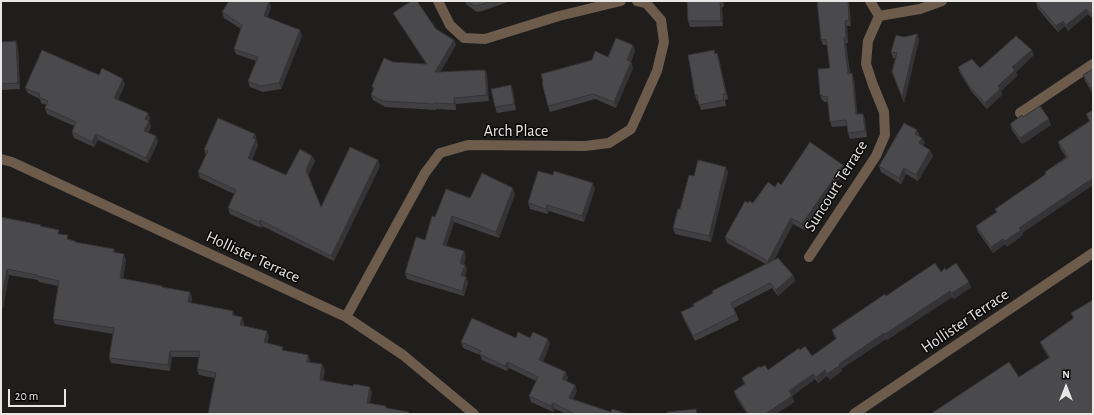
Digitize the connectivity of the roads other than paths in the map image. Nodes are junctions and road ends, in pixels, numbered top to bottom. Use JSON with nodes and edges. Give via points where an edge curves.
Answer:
{"nodes":[{"id":1,"x":438,"y":1,"type":"edge"},
{"id":2,"x":621,"y":1,"type":"edge"},
{"id":3,"x":636,"y":1,"type":"edge"},
{"id":4,"x":870,"y":1,"type":"edge"},
{"id":5,"x":942,"y":1,"type":"edge"},
{"id":6,"x":879,"y":16,"type":"junction"},
{"id":7,"x":1093,"y":64,"type":"edge"},
{"id":8,"x":1020,"y":113,"type":"dead end"},
{"id":9,"x":1,"y":159,"type":"edge"},
{"id":10,"x":1093,"y":252,"type":"edge"},
{"id":11,"x":809,"y":257,"type":"dead end"},
{"id":12,"x":346,"y":317,"type":"junction"},
{"id":13,"x":474,"y":414,"type":"edge"},
{"id":14,"x":854,"y":414,"type":"edge"}],
"edges":[{"from":1,"to":2,"type":"street","via":[[450,24],[464,38],[485,39]]},
{"from":3,"to":12,"type":"street","name":"Arch Place","via":[[646,3],[661,20],[664,42],[657,71],[631,129],[609,143],[585,146],[468,145],[440,153],[425,173]]},
{"from":4,"to":6,"type":"street"},
{"from":5,"to":6,"type":"street","via":[[920,10]]},
{"from":6,"to":11,"type":"street","name":"Suncourt Terrace","via":[[868,41],[866,64],[884,112],[885,135],[876,156]]},
{"from":7,"to":8,"type":"street"},
{"from":9,"to":12,"type":"street","name":"Hollister Terrace"},
{"from":10,"to":14,"type":"street","name":"Hollister Terrace"},
{"from":12,"to":13,"type":"street","name":"Hollister Terrace","via":[[403,355]]}]}
